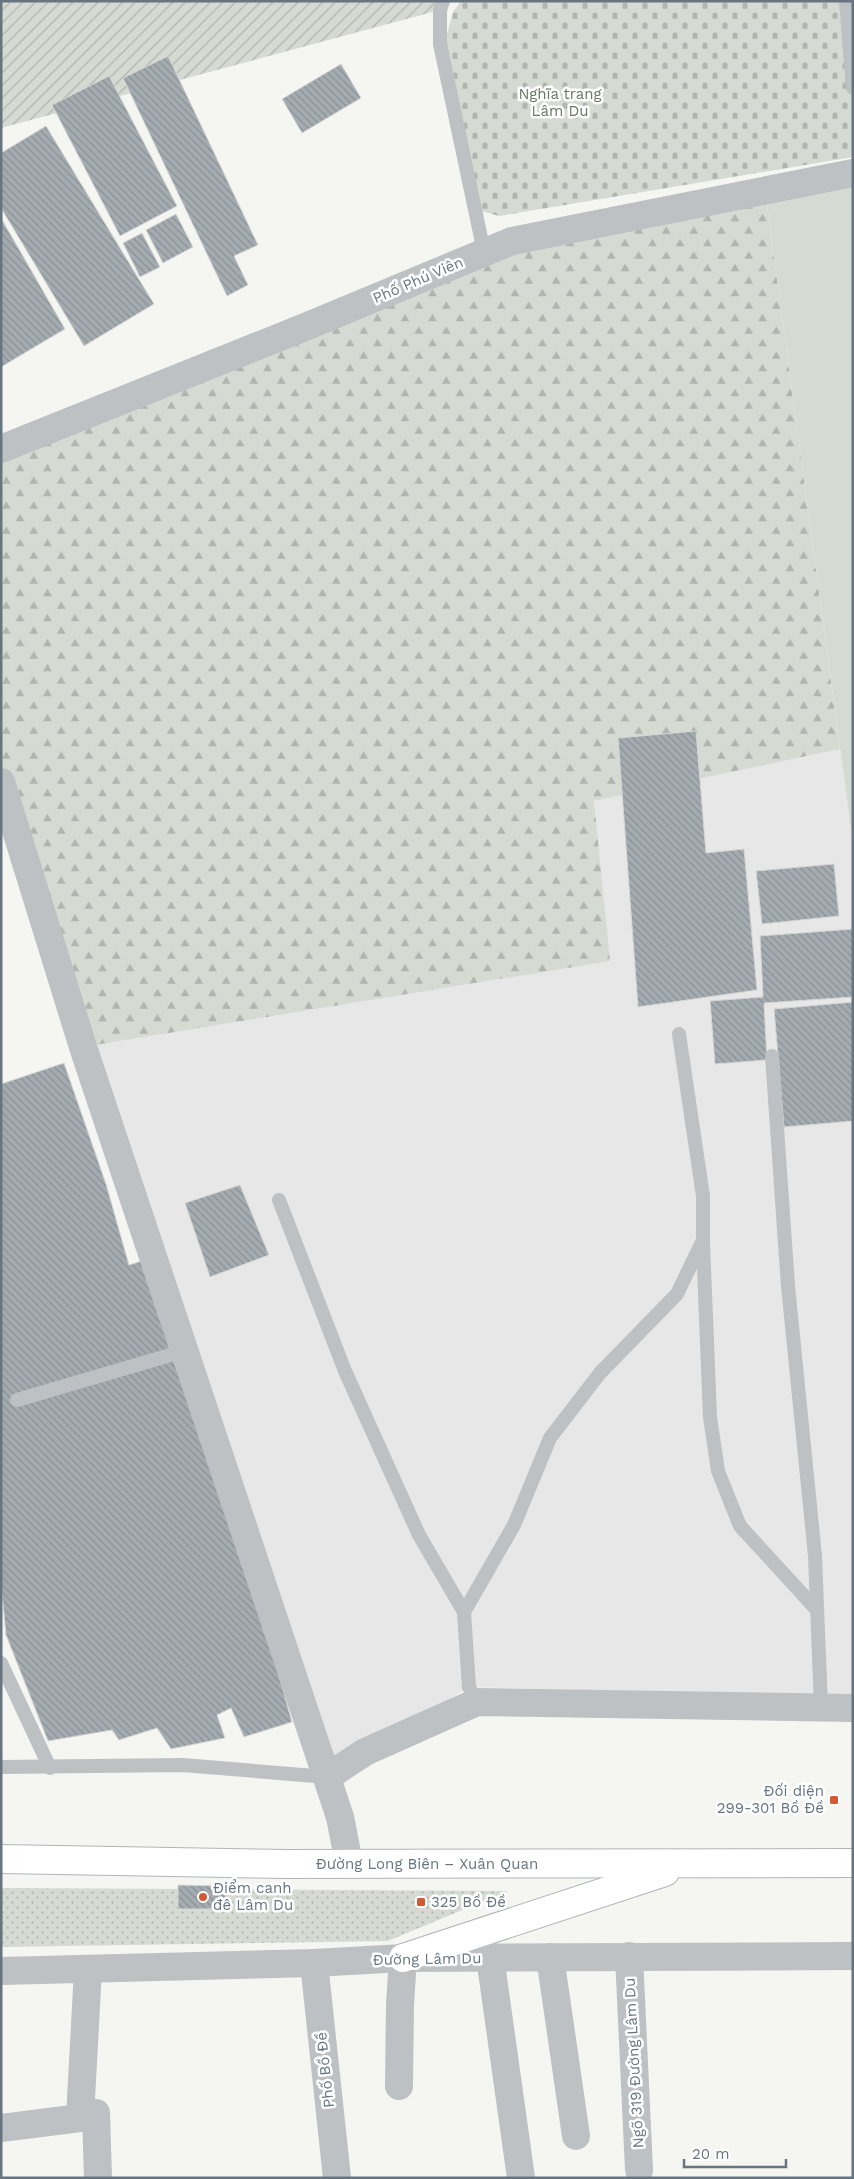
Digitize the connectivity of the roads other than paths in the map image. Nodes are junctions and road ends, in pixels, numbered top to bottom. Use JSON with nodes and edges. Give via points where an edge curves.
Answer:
{"nodes":[{"id":1,"x":443,"y":1,"type":"edge"},
{"id":2,"x":846,"y":1,"type":"edge"},
{"id":3,"x":853,"y":88,"type":"edge"},
{"id":4,"x":853,"y":172,"type":"edge"},
{"id":5,"x":484,"y":252,"type":"junction"},
{"id":6,"x":1,"y":449,"type":"edge"},
{"id":7,"x":1,"y":782,"type":"edge"},
{"id":8,"x":679,"y":1034,"type":"dead end"},
{"id":9,"x":772,"y":1056,"type":"dead end"},
{"id":10,"x":279,"y":1200,"type":"dead end"},
{"id":11,"x":703,"y":1240,"type":"junction"},
{"id":12,"x":184,"y":1351,"type":"junction"},
{"id":13,"x":17,"y":1400,"type":"dead end"},
{"id":14,"x":817,"y":1610,"type":"junction"},
{"id":15,"x":464,"y":1612,"type":"junction"},
{"id":16,"x":1,"y":1663,"type":"edge"},
{"id":17,"x":477,"y":1702,"type":"junction"},
{"id":18,"x":821,"y":1707,"type":"junction"},
{"id":19,"x":853,"y":1708,"type":"edge"},
{"id":20,"x":1,"y":1767,"type":"edge"},
{"id":21,"x":50,"y":1768,"type":"junction"},
{"id":22,"x":326,"y":1777,"type":"junction"},
{"id":23,"x":1,"y":1859,"type":"edge"},
{"id":24,"x":853,"y":1863,"type":"edge"},
{"id":25,"x":350,"y":1864,"type":"junction"},
{"id":26,"x":688,"y":1864,"type":"junction"},
{"id":27,"x":629,"y":1956,"type":"junction"},
{"id":28,"x":853,"y":1956,"type":"edge"},
{"id":29,"x":490,"y":1957,"type":"junction"},
{"id":30,"x":550,"y":1957,"type":"junction"},
{"id":31,"x":403,"y":1958,"type":"junction"},
{"id":32,"x":314,"y":1963,"type":"junction"},
{"id":33,"x":88,"y":1969,"type":"junction"},
{"id":34,"x":1,"y":1971,"type":"edge"},
{"id":35,"x":399,"y":2086,"type":"dead end"},
{"id":36,"x":80,"y":2118,"type":"junction"},
{"id":37,"x":1,"y":2128,"type":"edge"},
{"id":38,"x":576,"y":2136,"type":"dead end"},
{"id":39,"x":640,"y":2170,"type":"dead end"},
{"id":40,"x":98,"y":2178,"type":"edge"},
{"id":41,"x":337,"y":2178,"type":"edge"},
{"id":42,"x":521,"y":2178,"type":"edge"}],
"edges":[{"from":1,"to":5,"type":"lane","via":[[440,44]]},
{"from":2,"to":3,"type":"lane"},
{"from":4,"to":5,"type":"street","name":"Phố Phú Viên","via":[[512,241]]},
{"from":5,"to":6,"type":"street","name":"Phố Phú Viên"},
{"from":7,"to":12,"type":"street","via":[[83,1047]]},
{"from":8,"to":11,"type":"lane","via":[[703,1196]]},
{"from":9,"to":14,"type":"lane","via":[[788,1286],[815,1556]]},
{"from":10,"to":15,"type":"lane","via":[[345,1371],[419,1535]]},
{"from":11,"to":14,"type":"lane","via":[[710,1417],[718,1471],[740,1526]]},
{"from":11,"to":15,"type":"lane","via":[[676,1294],[600,1373],[550,1438],[514,1525]]},
{"from":12,"to":13,"type":"lane"},
{"from":12,"to":22,"type":"street"},
{"from":14,"to":18,"type":"lane"},
{"from":15,"to":17,"type":"lane","via":[[469,1687]]},
{"from":16,"to":21,"type":"lane"},
{"from":17,"to":18,"type":"street"},
{"from":17,"to":22,"type":"street","via":[[365,1752]]},
{"from":18,"to":19,"type":"street"},
{"from":20,"to":21,"type":"lane"},
{"from":21,"to":22,"type":"lane","via":[[183,1765]]},
{"from":22,"to":25,"type":"street","via":[[340,1817]]},
{"from":23,"to":25,"type":"main road","name":"Đường Long Biên – Xuân Quan"},
{"from":24,"to":26,"type":"main road","name":"Đường Long Biên – Xuân Quan"},
{"from":25,"to":26,"type":"main road","name":"Đường Long Biên – Xuân Quan"},
{"from":26,"to":31,"type":"main road"},
{"from":27,"to":28,"type":"street","name":"Đường Lâm Du"},
{"from":27,"to":30,"type":"street","name":"Đường Lâm Du"},
{"from":27,"to":39,"type":"street","name":"Ngõ 319 Đường Lâm Du"},
{"from":29,"to":30,"type":"street","name":"Đường Lâm Du"},
{"from":29,"to":31,"type":"street","name":"Đường Lâm Du"},
{"from":29,"to":42,"type":"street"},
{"from":30,"to":38,"type":"street"},
{"from":31,"to":32,"type":"street","name":"Đường Lâm Du"},
{"from":31,"to":35,"type":"street"},
{"from":32,"to":33,"type":"street","name":"Đường Lâm Du"},
{"from":32,"to":41,"type":"street","name":"Phố Bồ Đề"},
{"from":33,"to":34,"type":"street","name":"Đường Lâm Du"},
{"from":33,"to":36,"type":"street"},
{"from":36,"to":37,"type":"street"},
{"from":36,"to":40,"type":"street","via":[[96,2113]]}]}
